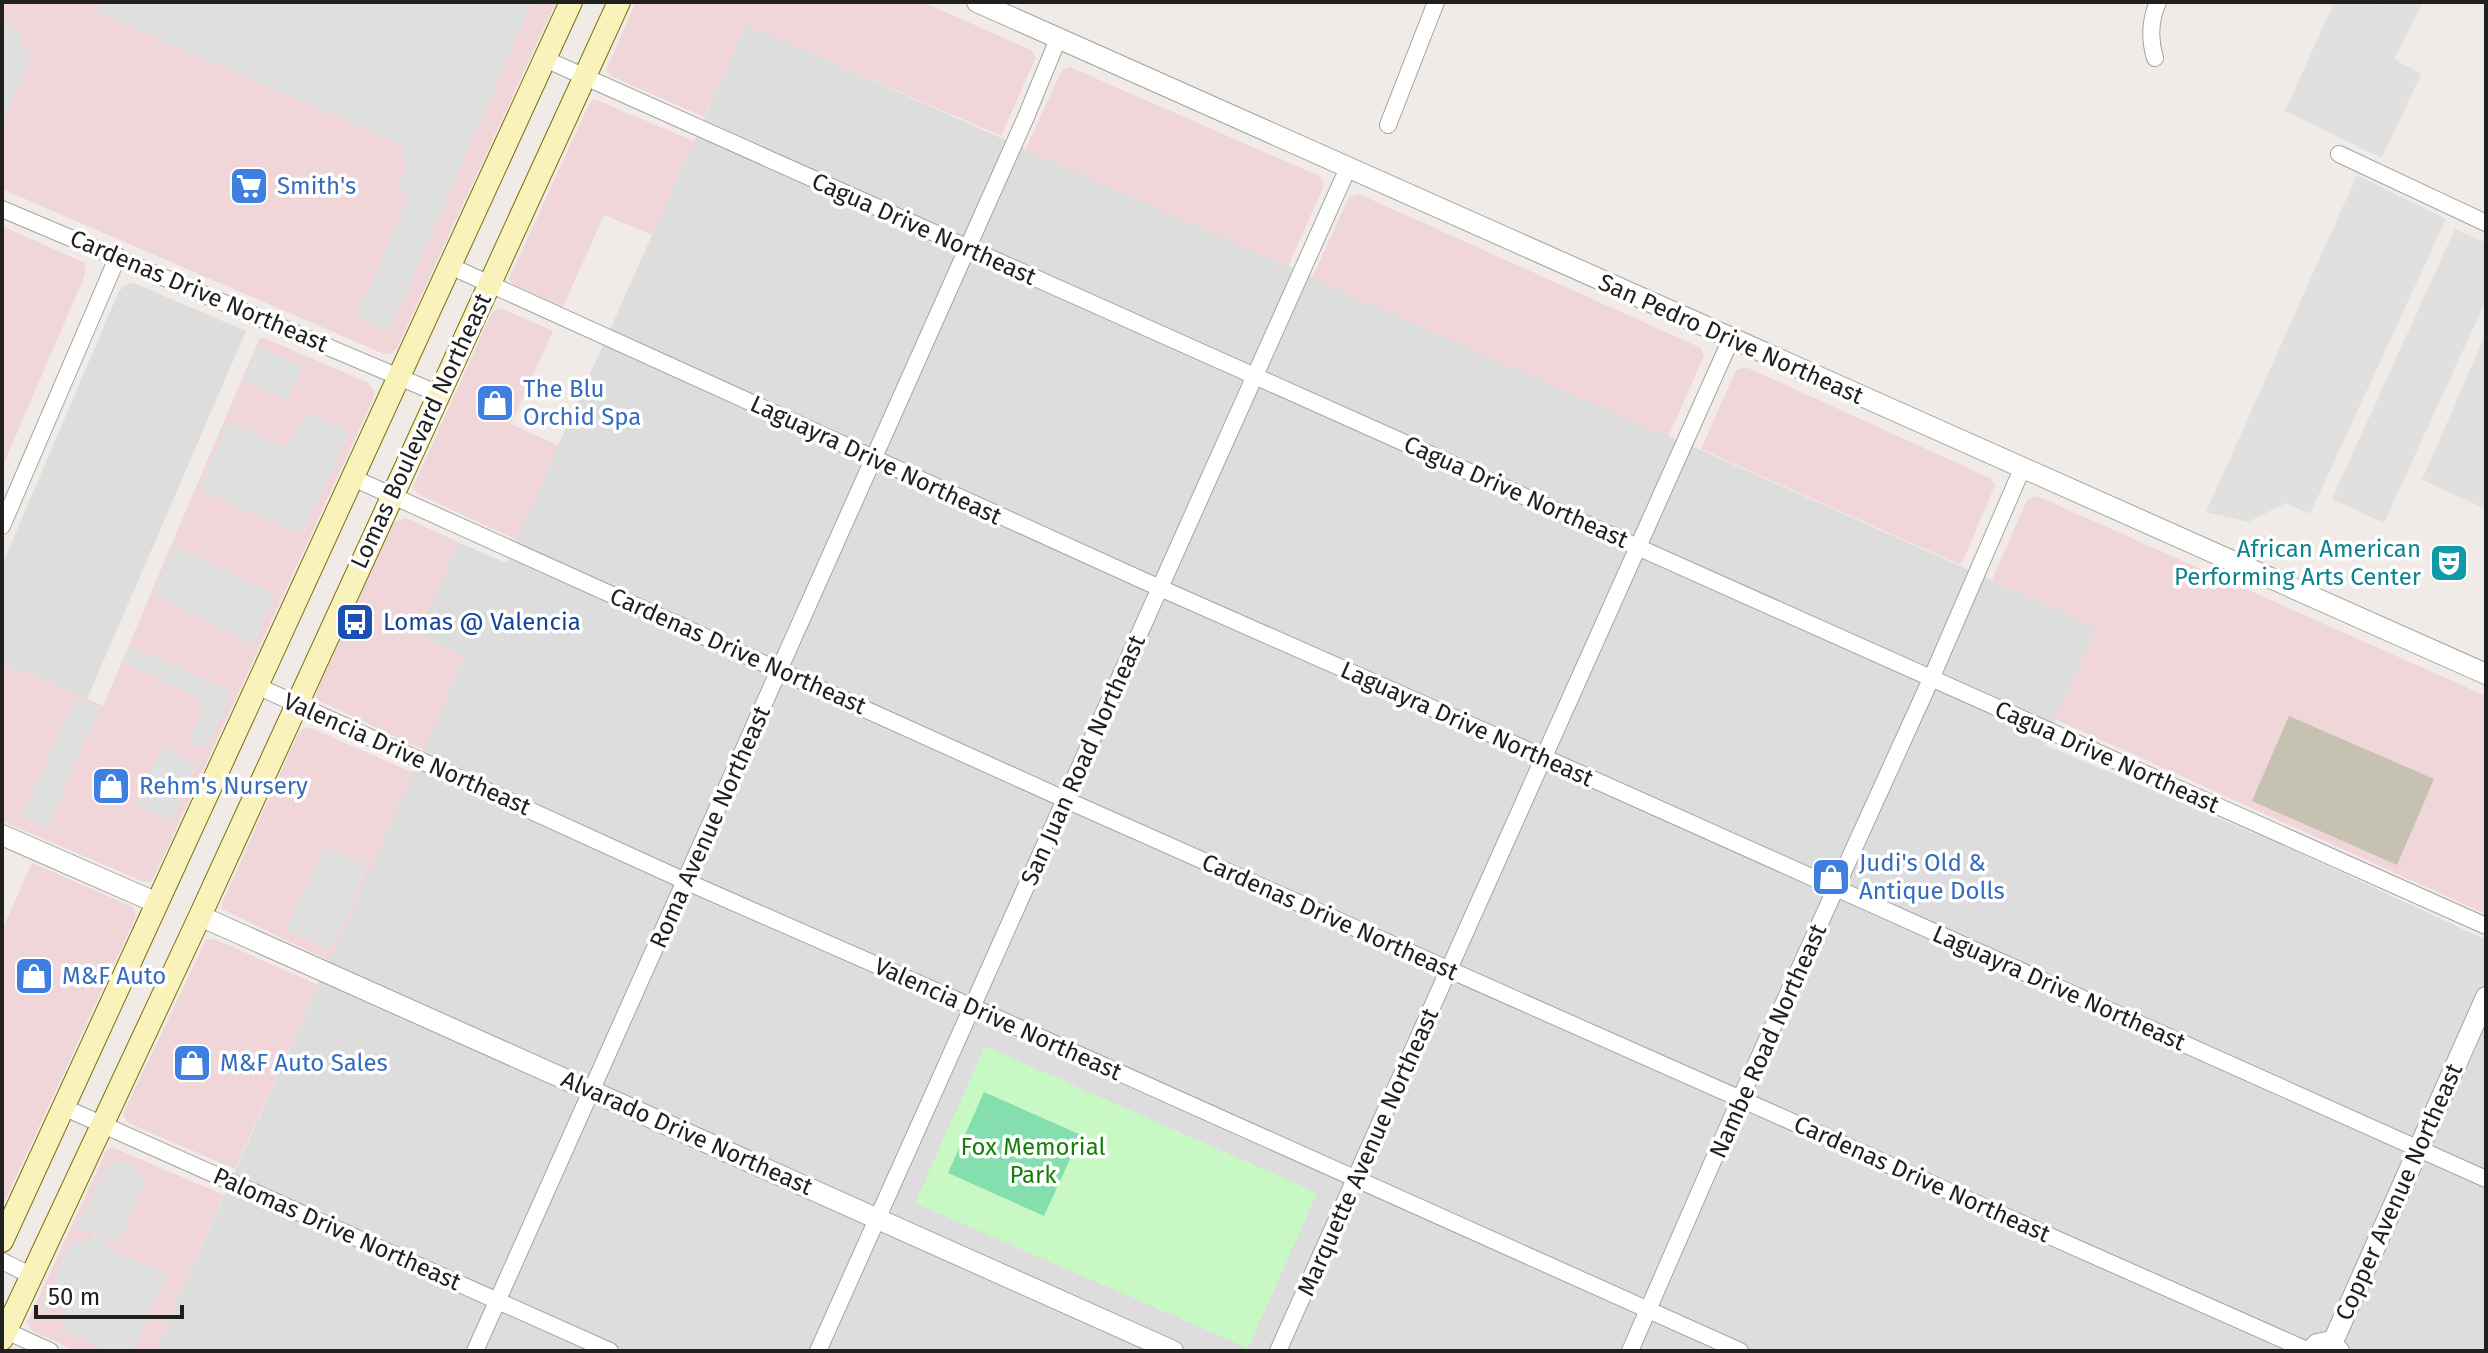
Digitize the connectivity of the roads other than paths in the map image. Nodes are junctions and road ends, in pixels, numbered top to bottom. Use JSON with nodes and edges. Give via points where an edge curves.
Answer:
{"nodes":[{"id":1,"x":571,"y":2,"type":"edge"},
{"id":2,"x":619,"y":2,"type":"edge"},
{"id":3,"x":977,"y":2,"type":"edge"},
{"id":4,"x":1436,"y":2,"type":"edge"},
{"id":5,"x":2158,"y":2,"type":"edge"},
{"id":6,"x":1058,"y":39,"type":"junction"},
{"id":7,"x":2155,"y":58,"type":"dead end"},
{"id":8,"x":545,"y":59,"type":"junction"},
{"id":9,"x":584,"y":77,"type":"junction"},
{"id":10,"x":1388,"y":125,"type":"dead end"},
{"id":11,"x":2339,"y":154,"type":"dead end"},
{"id":12,"x":1348,"y":168,"type":"junction"},
{"id":13,"x":2,"y":209,"type":"edge"},
{"id":14,"x":2486,"y":223,"type":"edge"},
{"id":15,"x":966,"y":248,"type":"junction"},
{"id":16,"x":118,"y":256,"type":"junction"},
{"id":17,"x":450,"y":266,"type":"junction"},
{"id":18,"x":490,"y":282,"type":"junction"},
{"id":19,"x":1731,"y":339,"type":"junction"},
{"id":20,"x":1255,"y":375,"type":"junction"},
{"id":21,"x":398,"y":376,"type":"junction"},
{"id":22,"x":439,"y":394,"type":"junction"},
{"id":23,"x":872,"y":458,"type":"junction"},
{"id":24,"x":2022,"y":469,"type":"junction"},
{"id":25,"x":353,"y":478,"type":"junction"},
{"id":26,"x":392,"y":495,"type":"junction"},
{"id":27,"x":2,"y":526,"type":"edge"},
{"id":28,"x":1639,"y":548,"type":"junction"},
{"id":29,"x":1160,"y":589,"type":"junction"},
{"id":30,"x":780,"y":670,"type":"junction"},
{"id":31,"x":2486,"y":674,"type":"edge"},
{"id":32,"x":1931,"y":679,"type":"junction"},
{"id":33,"x":257,"y":686,"type":"junction"},
{"id":34,"x":296,"y":704,"type":"junction"},
{"id":35,"x":1544,"y":757,"type":"junction"},
{"id":36,"x":1064,"y":799,"type":"junction"},
{"id":37,"x":2,"y":835,"type":"edge"},
{"id":38,"x":685,"y":881,"type":"junction"},
{"id":39,"x":1837,"y":889,"type":"junction"},
{"id":40,"x":157,"y":903,"type":"junction"},
{"id":41,"x":200,"y":916,"type":"junction"},
{"id":42,"x":2486,"y":926,"type":"edge"},
{"id":43,"x":1449,"y":970,"type":"junction"},
{"id":44,"x":2486,"y":997,"type":"edge"},
{"id":45,"x":973,"y":1007,"type":"junction"},
{"id":46,"x":592,"y":1090,"type":"junction"},
{"id":47,"x":1740,"y":1099,"type":"junction"},
{"id":48,"x":63,"y":1107,"type":"junction"},
{"id":49,"x":102,"y":1125,"type":"junction"},
{"id":50,"x":2418,"y":1149,"type":"junction"},
{"id":51,"x":1355,"y":1179,"type":"junction"},
{"id":52,"x":2486,"y":1179,"type":"edge"},
{"id":53,"x":876,"y":1218,"type":"junction"},
{"id":54,"x":2,"y":1241,"type":"edge"},
{"id":55,"x":2,"y":1261,"type":"edge"},
{"id":56,"x":32,"y":1276,"type":"junction"},
{"id":57,"x":498,"y":1300,"type":"junction"},
{"id":58,"x":1648,"y":1309,"type":"junction"},
{"id":59,"x":3,"y":1333,"type":"edge"},
{"id":60,"x":2335,"y":1347,"type":"edge"},
{"id":61,"x":50,"y":1351,"type":"edge"},
{"id":62,"x":475,"y":1351,"type":"edge"},
{"id":63,"x":610,"y":1351,"type":"edge"},
{"id":64,"x":818,"y":1351,"type":"edge"},
{"id":65,"x":1173,"y":1351,"type":"edge"},
{"id":66,"x":1278,"y":1351,"type":"edge"},
{"id":67,"x":1630,"y":1351,"type":"edge"},
{"id":68,"x":1740,"y":1351,"type":"edge"},
{"id":69,"x":2309,"y":1351,"type":"edge"}],
"edges":[{"from":1,"to":8,"type":"main road","name":"Lomas Boulevard Northeast"},
{"from":2,"to":9,"type":"main road","name":"Lomas Boulevard Northeast"},
{"from":3,"to":6,"type":"street","name":"San Pedro Drive Northeast"},
{"from":4,"to":10,"type":"street"},
{"from":5,"to":7,"type":"street","via":[[2152,17]]},
{"from":6,"to":12,"type":"street","name":"San Pedro Drive Northeast"},
{"from":6,"to":15,"type":"street","name":"Roma Avenue Northeast"},
{"from":8,"to":9,"type":"street","name":"Cagua Drive Northeast"},
{"from":8,"to":17,"type":"main road","name":"Lomas Boulevard Northeast"},
{"from":9,"to":15,"type":"street","name":"Cagua Drive Northeast"},
{"from":9,"to":18,"type":"main road","name":"Lomas Boulevard Northeast"},
{"from":11,"to":14,"type":"street"},
{"from":12,"to":19,"type":"street","name":"San Pedro Drive Northeast"},
{"from":12,"to":20,"type":"street","name":"San Juan Road Northeast"},
{"from":13,"to":16,"type":"street","name":"Cardenas Drive Northeast"},
{"from":15,"to":20,"type":"street","name":"Cagua Drive Northeast"},
{"from":15,"to":23,"type":"street","name":"Roma Avenue Northeast"},
{"from":16,"to":21,"type":"street","name":"Cardenas Drive Northeast"},
{"from":16,"to":27,"type":"street"},
{"from":17,"to":18,"type":"street","name":"Laguayra Drive Northeast"},
{"from":17,"to":21,"type":"main road","name":"Lomas Boulevard Northeast"},
{"from":18,"to":22,"type":"main road","name":"Lomas Boulevard Northeast"},
{"from":18,"to":23,"type":"street","name":"Laguayra Drive Northeast"},
{"from":19,"to":24,"type":"street","name":"San Pedro Drive Northeast"},
{"from":19,"to":28,"type":"street","name":"Marquette Avenue Northeast"},
{"from":20,"to":28,"type":"street","name":"Cagua Drive Northeast"},
{"from":20,"to":29,"type":"street","name":"San Juan Road Northeast"},
{"from":21,"to":22,"type":"street","name":"Cardenas Drive Northeast"},
{"from":21,"to":25,"type":"main road","name":"Lomas Boulevard Northeast"},
{"from":22,"to":26,"type":"main road","name":"Lomas Boulevard Northeast"},
{"from":23,"to":29,"type":"street","name":"Laguayra Drive Northeast"},
{"from":23,"to":30,"type":"street","name":"Roma Avenue Northeast"},
{"from":24,"to":31,"type":"street","name":"San Pedro Drive Northeast"},
{"from":24,"to":32,"type":"street","name":"Nambe Road Northeast"},
{"from":25,"to":26,"type":"street","name":"Cardenas Drive Northeast"},
{"from":25,"to":33,"type":"main road","name":"Lomas Boulevard Northeast"},
{"from":26,"to":30,"type":"street","name":"Cardenas Drive Northeast"},
{"from":26,"to":34,"type":"main road","name":"Lomas Boulevard Northeast"},
{"from":28,"to":32,"type":"street","name":"Cagua Drive Northeast"},
{"from":28,"to":35,"type":"street","name":"Marquette Avenue Northeast"},
{"from":29,"to":35,"type":"street","name":"Laguayra Drive Northeast"},
{"from":29,"to":36,"type":"street","name":"San Juan Road Northeast"},
{"from":30,"to":36,"type":"street","name":"Cardenas Drive Northeast"},
{"from":30,"to":38,"type":"street","name":"Roma Avenue Northeast"},
{"from":32,"to":39,"type":"street","name":"Nambe Road Northeast"},
{"from":32,"to":42,"type":"street","name":"Cagua Drive Northeast"},
{"from":33,"to":34,"type":"street","name":"Valencia Drive Northeast"},
{"from":33,"to":40,"type":"main road","name":"Lomas Boulevard Northeast"},
{"from":34,"to":38,"type":"street","name":"Valencia Drive Northeast"},
{"from":34,"to":41,"type":"main road","name":"Lomas Boulevard Northeast"},
{"from":35,"to":39,"type":"street","name":"Laguayra Drive Northeast"},
{"from":35,"to":43,"type":"street","name":"Marquette Avenue Northeast"},
{"from":36,"to":43,"type":"street","name":"Cardenas Drive Northeast"},
{"from":36,"to":45,"type":"street","name":"San Juan Road Northeast"},
{"from":37,"to":40,"type":"street"},
{"from":38,"to":45,"type":"street","name":"Valencia Drive Northeast"},
{"from":38,"to":46,"type":"street","name":"Roma Avenue Northeast"},
{"from":39,"to":47,"type":"street","name":"Nambe Road Northeast"},
{"from":39,"to":50,"type":"street","name":"Laguayra Drive Northeast"},
{"from":40,"to":48,"type":"main road","name":"Lomas Boulevard Northeast"},
{"from":41,"to":46,"type":"street","name":"Alvarado Drive Northeast"},
{"from":41,"to":49,"type":"main road","name":"Lomas Boulevard Northeast"},
{"from":43,"to":47,"type":"street","name":"Cardenas Drive Northeast"},
{"from":43,"to":51,"type":"street","name":"Marquette Avenue Northeast"},
{"from":44,"to":50,"type":"street","name":"Copper Avenue Northeast"},
{"from":45,"to":51,"type":"street","name":"Valencia Drive Northeast"},
{"from":45,"to":53,"type":"street","name":"San Juan Road Northeast"},
{"from":46,"to":53,"type":"street","name":"Alvarado Drive Northeast"},
{"from":46,"to":57,"type":"street","name":"Roma Avenue Northeast"},
{"from":47,"to":58,"type":"street","name":"Nambe Road Northeast"},
{"from":47,"to":69,"type":"street","name":"Cardenas Drive Northeast"},
{"from":48,"to":49,"type":"street","name":"Palomas Drive Northeast"},
{"from":48,"to":54,"type":"main road","name":"Lomas Boulevard Northeast"},
{"from":49,"to":56,"type":"main road","name":"Lomas Boulevard Northeast"},
{"from":49,"to":57,"type":"street","name":"Palomas Drive Northeast"},
{"from":50,"to":52,"type":"street","name":"Laguayra Drive Northeast"},
{"from":50,"to":60,"type":"street","name":"Copper Avenue Northeast"},
{"from":51,"to":58,"type":"street","name":"Valencia Drive Northeast"},
{"from":51,"to":66,"type":"street","name":"Marquette Avenue Northeast"},
{"from":53,"to":64,"type":"street","name":"San Juan Road Northeast"},
{"from":53,"to":65,"type":"street","name":"Alvarado Drive Northeast"},
{"from":55,"to":56,"type":"street"},
{"from":56,"to":59,"type":"main road","name":"Lomas Boulevard Northeast"},
{"from":57,"to":62,"type":"street","name":"Roma Avenue Northeast"},
{"from":57,"to":63,"type":"street","name":"Palomas Drive Northeast"},
{"from":58,"to":67,"type":"street","name":"Nambe Road Northeast"},
{"from":58,"to":68,"type":"street","name":"Valencia Drive Northeast"},
{"from":59,"to":61,"type":"street"},
{"from":60,"to":69,"type":"street","via":[[2317,1344]]}]}
